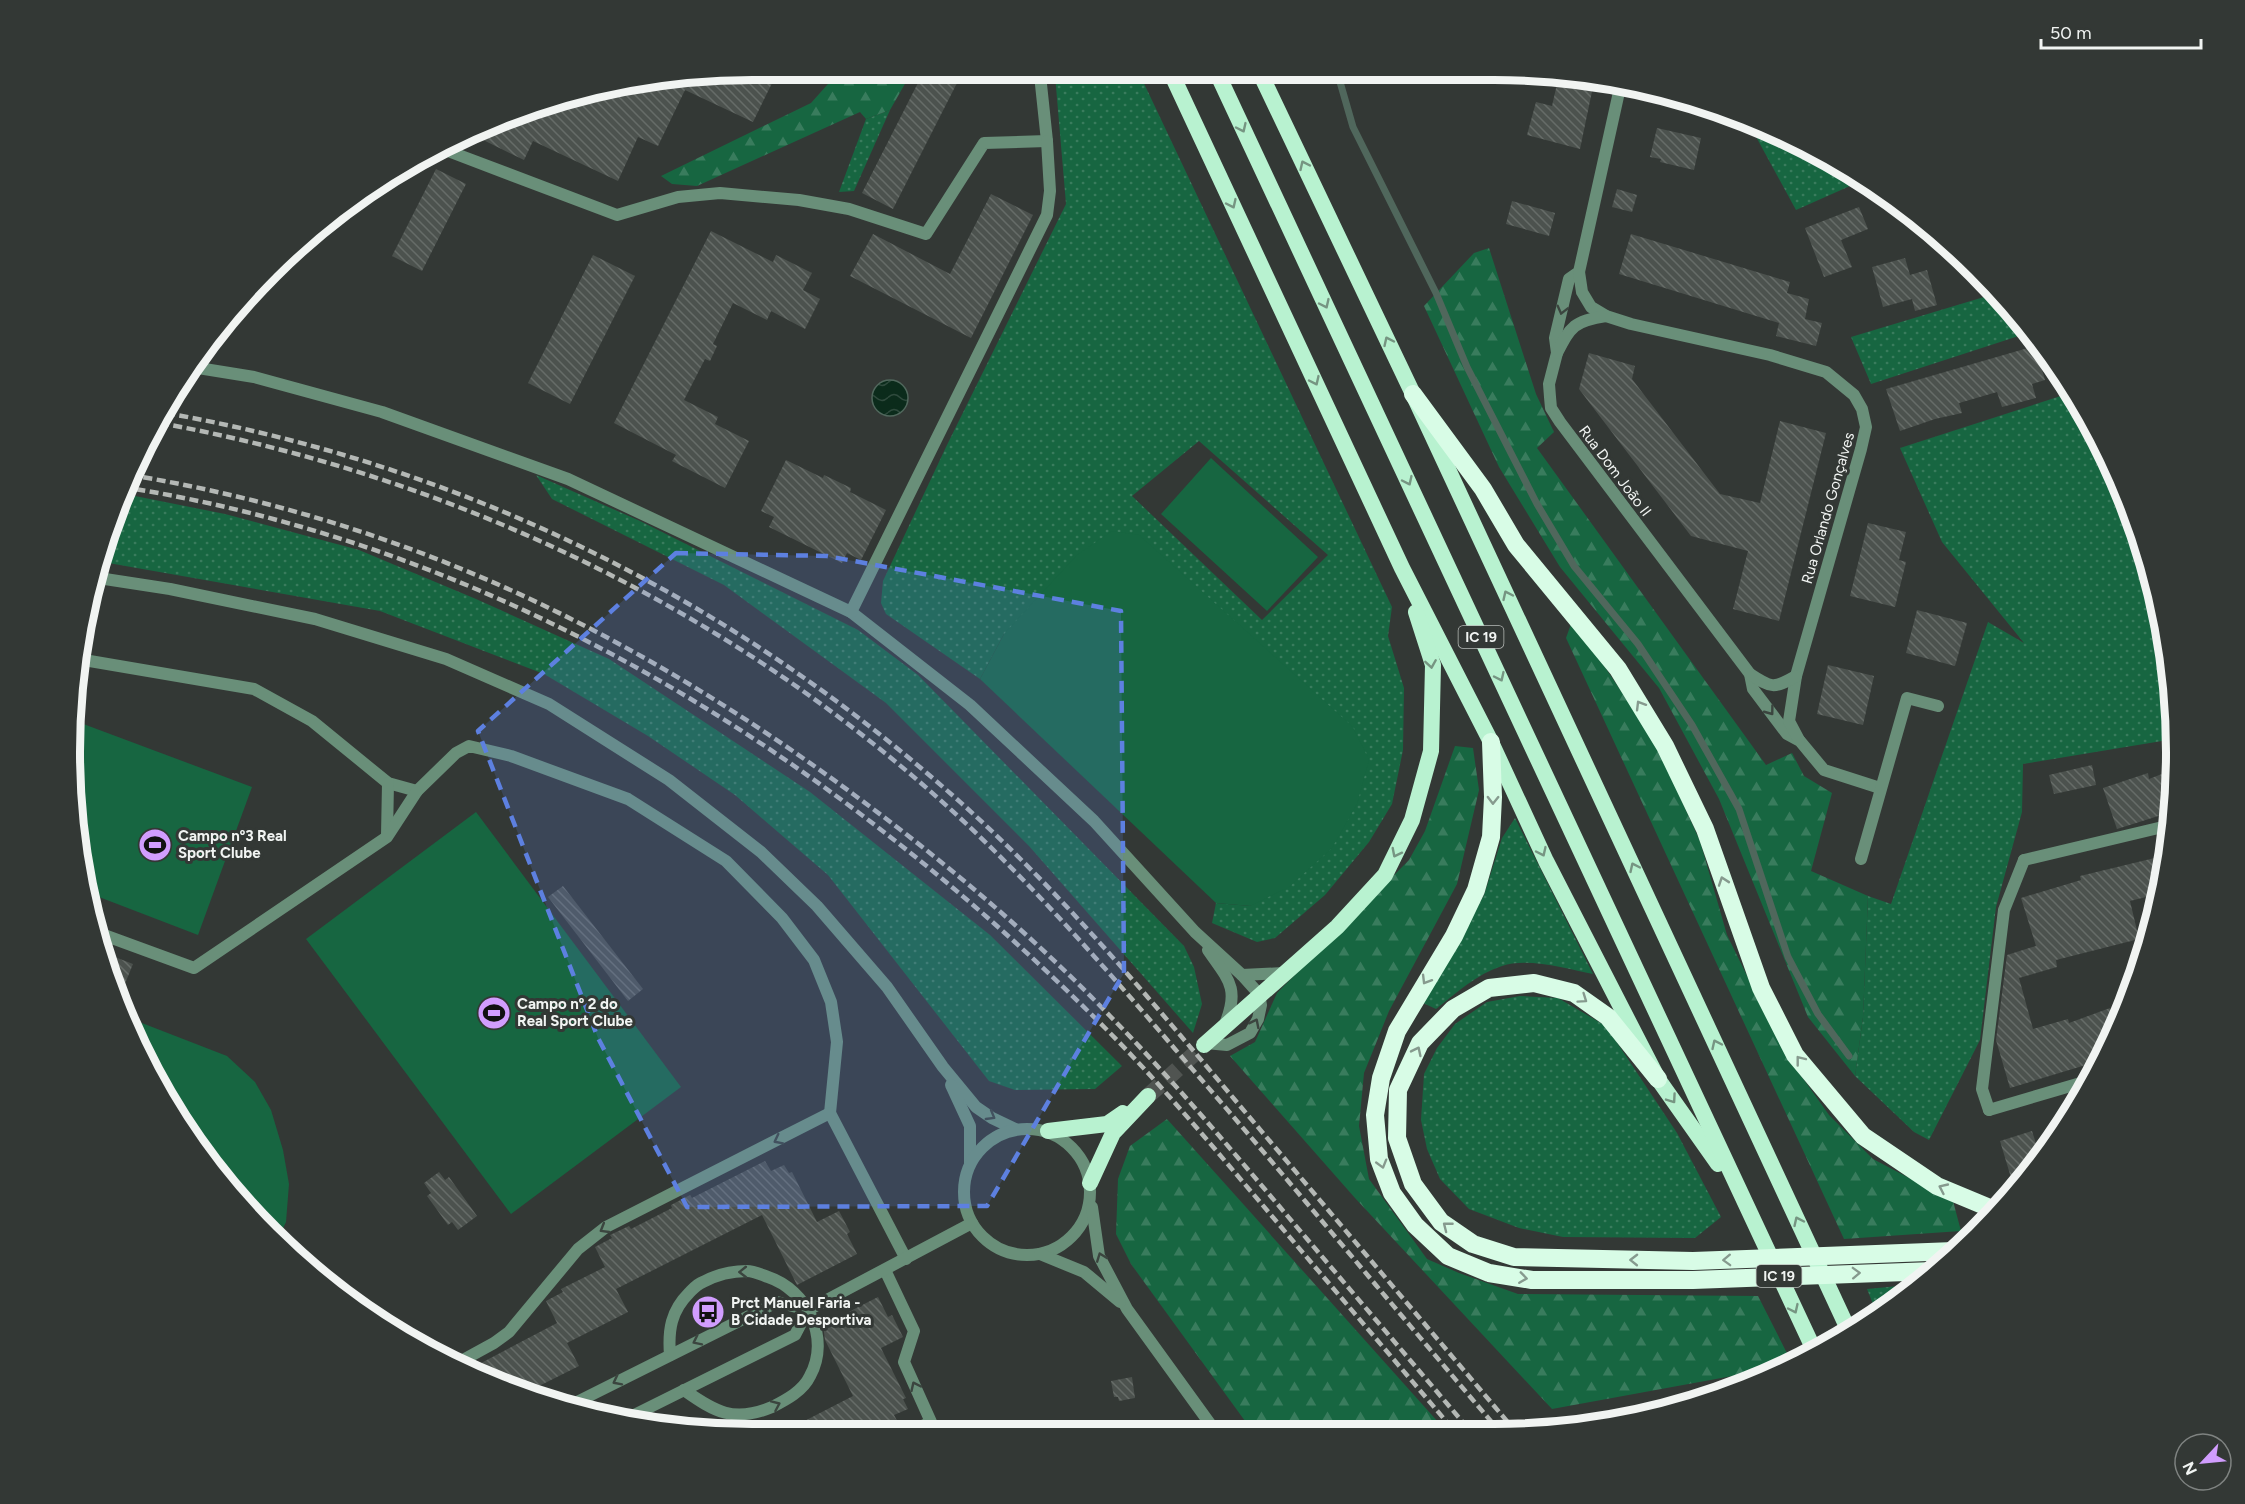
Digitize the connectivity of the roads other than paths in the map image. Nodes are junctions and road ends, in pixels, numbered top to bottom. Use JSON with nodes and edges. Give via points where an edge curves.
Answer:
{"nodes":[{"id":1,"x":1041,"y":80,"type":"edge"},
{"id":2,"x":1174,"y":80,"type":"edge"},
{"id":3,"x":1220,"y":80,"type":"edge"},
{"id":4,"x":1263,"y":80,"type":"edge"},
{"id":5,"x":1619,"y":91,"type":"edge"},
{"id":6,"x":1047,"y":141,"type":"junction"},
{"id":7,"x":450,"y":152,"type":"edge"},
{"id":8,"x":1579,"y":272,"type":"junction"},
{"id":9,"x":1606,"y":316,"type":"junction"},
{"id":10,"x":1557,"y":353,"type":"junction"},
{"id":11,"x":199,"y":369,"type":"edge"},
{"id":12,"x":1413,"y":394,"type":"junction"},
{"id":13,"x":1402,"y":568,"type":"junction"},
{"id":14,"x":102,"y":579,"type":"edge"},
{"id":15,"x":851,"y":612,"type":"junction"},
{"id":16,"x":86,"y":660,"type":"edge"},
{"id":17,"x":1750,"y":674,"type":"junction"},
{"id":18,"x":1796,"y":676,"type":"junction"},
{"id":19,"x":1938,"y":706,"type":"dead end"},
{"id":20,"x":1800,"y":741,"type":"junction"},
{"id":21,"x":1491,"y":742,"type":"junction"},
{"id":22,"x":388,"y":783,"type":"junction"},
{"id":23,"x":1881,"y":788,"type":"junction"},
{"id":24,"x":417,"y":791,"type":"junction"},
{"id":25,"x":2161,"y":827,"type":"edge"},
{"id":26,"x":387,"y":837,"type":"junction"},
{"id":27,"x":1861,"y":859,"type":"dead end"},
{"id":28,"x":1195,"y":932,"type":"junction"},
{"id":29,"x":105,"y":935,"type":"edge"},
{"id":30,"x":1283,"y":973,"type":"junction"},
{"id":31,"x":1242,"y":975,"type":"junction"},
{"id":32,"x":1258,"y":994,"type":"junction"},
{"id":33,"x":1224,"y":1026,"type":"junction"},
{"id":34,"x":1205,"y":1044,"type":"joint"},
{"id":35,"x":943,"y":1067,"type":"junction"},
{"id":36,"x":1658,"y":1079,"type":"junction"},
{"id":37,"x":2077,"y":1084,"type":"edge"},
{"id":38,"x":830,"y":1113,"type":"junction"},
{"id":39,"x":1015,"y":1129,"type":"junction"},
{"id":40,"x":1048,"y":1131,"type":"junction"},
{"id":41,"x":970,"y":1163,"type":"junction"},
{"id":42,"x":1090,"y":1188,"type":"junction"},
{"id":43,"x":1743,"y":1199,"type":"junction"},
{"id":44,"x":1988,"y":1207,"type":"edge"},
{"id":45,"x":972,"y":1223,"type":"junction"},
{"id":46,"x":1943,"y":1251,"type":"edge"},
{"id":47,"x":1040,"y":1254,"type":"junction"},
{"id":48,"x":906,"y":1259,"type":"junction"},
{"id":49,"x":885,"y":1270,"type":"junction"},
{"id":50,"x":1920,"y":1271,"type":"edge"},
{"id":51,"x":1127,"y":1309,"type":"junction"},
{"id":52,"x":808,"y":1310,"type":"junction"},
{"id":53,"x":1846,"y":1324,"type":"edge"},
{"id":54,"x":1811,"y":1344,"type":"edge"},
{"id":55,"x":670,"y":1355,"type":"junction"},
{"id":56,"x":464,"y":1359,"type":"edge"},
{"id":57,"x":684,"y":1390,"type":"junction"},
{"id":58,"x":577,"y":1402,"type":"edge"},
{"id":59,"x":635,"y":1414,"type":"edge"},
{"id":60,"x":927,"y":1424,"type":"edge"},
{"id":61,"x":1210,"y":1424,"type":"edge"}],
"edges":[{"from":1,"to":6,"type":"street"},
{"from":2,"to":13,"type":"highway","one_way":true},
{"from":3,"to":43,"type":"highway","number":"IC 19","one_way":true},
{"from":12,"to":4,"type":"highway","number":"IC 19","one_way":true},
{"from":5,"to":8,"type":"street","name":"Rua Dom João II"},
{"from":6,"to":7,"type":"street","via":[[984,143],[926,234],[849,209],[720,193],[678,197],[617,215]]},
{"from":6,"to":15,"type":"street","via":[[1047,215]]},
{"from":8,"to":9,"type":"street","name":"Rua Orlando Gonçalves","via":[[1582,292],[1591,307]]},
{"from":8,"to":10,"type":"street","name":"Rua Dom João II","one_way":true,"via":[[1569,279],[1555,338]]},
{"from":9,"to":10,"type":"street","via":[[1583,320],[1568,331]]},
{"from":9,"to":18,"type":"street","name":"Rua Orlando Gonçalves","via":[[1826,372],[1854,395],[1862,409],[1866,427],[1861,449]]},
{"from":10,"to":17,"type":"street","name":"Rua Dom João II","via":[[1549,384],[1551,408]]},
{"from":11,"to":15,"type":"street","via":[[254,377],[382,412],[567,479]]},
{"from":44,"to":12,"type":"highway","one_way":true,"via":[[1937,1186],[1863,1136],[1795,1054],[1761,988],[1705,829],[1665,746],[1618,669],[1516,545],[1483,489]]},
{"from":53,"to":12,"type":"highway","number":"IC 19","one_way":true},
{"from":13,"to":21,"type":"highway"},
{"from":13,"to":30,"type":"highway","one_way":true,"via":[[1433,665],[1431,751],[1412,820],[1385,876],[1337,927]]},
{"from":14,"to":35,"type":"street","via":[[315,619],[446,659],[549,704],[669,780],[760,852],[817,906],[887,987]]},
{"from":15,"to":28,"type":"street","via":[[979,713],[1094,821]]},
{"from":16,"to":22,"type":"street","via":[[254,689],[312,721]]},
{"from":17,"to":18,"type":"street","via":[[1767,685],[1782,684]]},
{"from":17,"to":20,"type":"street","name":"Rua Dom João II","one_way":true,"via":[[1753,689],[1787,734]]},
{"from":18,"to":20,"type":"street","name":"Rua Orlando Gonçalves","via":[[1788,721]]},
{"from":19,"to":23,"type":"street","via":[[1907,698]]},
{"from":20,"to":23,"type":"street","name":"Rua Dom João II","via":[[1824,770]]},
{"from":21,"to":36,"type":"highway","one_way":true,"via":[[1546,861]]},
{"from":21,"to":50,"type":"highway","one_way":true,"via":[[1491,837],[1476,890],[1454,936],[1396,1031],[1381,1078],[1375,1115],[1379,1159],[1392,1193],[1415,1224],[1448,1256],[1489,1273],[1532,1280],[1692,1280]]},
{"from":22,"to":24,"type":"street"},
{"from":22,"to":26,"type":"street"},
{"from":23,"to":27,"type":"street"},
{"from":24,"to":26,"type":"street"},
{"from":24,"to":38,"type":"street","via":[[456,753],[469,746],[511,756],[628,799],[726,861],[782,918],[818,970],[831,1002],[837,1042]]},
{"from":25,"to":37,"type":"street","via":[[2024,860],[2004,910],[1982,1089],[1989,1110]]},
{"from":26,"to":29,"type":"street","via":[[194,968]]},
{"from":28,"to":31,"type":"street"},
{"from":28,"to":33,"type":"street","via":[[1229,981],[1233,1000]]},
{"from":30,"to":31,"type":"street"},
{"from":30,"to":32,"type":"highway"},
{"from":31,"to":32,"type":"street"},
{"from":32,"to":33,"type":"highway"},
{"from":34,"to":32,"type":"street","one_way":true,"via":[[1227,1045],[1250,1033],[1261,1005]]},
{"from":33,"to":34,"type":"highway"},
{"from":35,"to":39,"type":"street","one_way":true,"via":[[976,1107]]},
{"from":35,"to":41,"type":"street","via":[[970,1125]]},
{"from":36,"to":43,"type":"highway","one_way":true},
{"from":46,"to":36,"type":"highway","one_way":true,"via":[[1693,1261],[1514,1257],[1473,1245],[1441,1222],[1413,1184],[1397,1138],[1398,1090],[1420,1042],[1453,1009],[1489,988],[1534,983],[1574,993],[1608,1017]]},
{"from":38,"to":48,"type":"street"},
{"from":38,"to":56,"type":"street","one_way":true,"via":[[591,1237],[509,1332]]},
{"from":39,"to":40,"type":"street"},
{"from":39,"to":41,"type":"street","via":[[997,1135],[981,1147]]},
{"from":40,"to":42,"type":"street","via":[[1076,1151],[1085,1166]]},
{"from":40,"to":42,"type":"highway","via":[[1107,1124],[1146,1098],[1113,1133]]},
{"from":41,"to":45,"type":"street","via":[[964,1183],[965,1204]]},
{"from":42,"to":47,"type":"street","via":[[1086,1215],[1076,1233],[1060,1246]]},
{"from":51,"to":42,"type":"street","one_way":true,"via":[[1099,1256]]},
{"from":43,"to":54,"type":"highway","number":"IC 19","one_way":true},
{"from":45,"to":47,"type":"street","via":[[1001,1250],[1020,1255]]},
{"from":45,"to":48,"type":"street"},
{"from":47,"to":51,"type":"street","via":[[1084,1272]]},
{"from":48,"to":49,"type":"street"},
{"from":49,"to":52,"type":"street"},
{"from":60,"to":49,"type":"street","one_way":true,"via":[[931,1422],[903,1362],[914,1331]]},
{"from":51,"to":61,"type":"street"},
{"from":52,"to":55,"type":"street","one_way":true,"via":[[777,1302]]},
{"from":52,"to":55,"type":"street","one_way":true,"via":[[783,1282],[749,1270],[725,1273],[700,1283],[679,1303],[668,1334]]},
{"from":52,"to":57,"type":"street","via":[[795,1335]]},
{"from":57,"to":52,"type":"street","one_way":true,"via":[[717,1412],[733,1415],[756,1413],[789,1399],[810,1378],[819,1353]]},
{"from":55,"to":58,"type":"street","one_way":true},
{"from":57,"to":59,"type":"street"}]}
